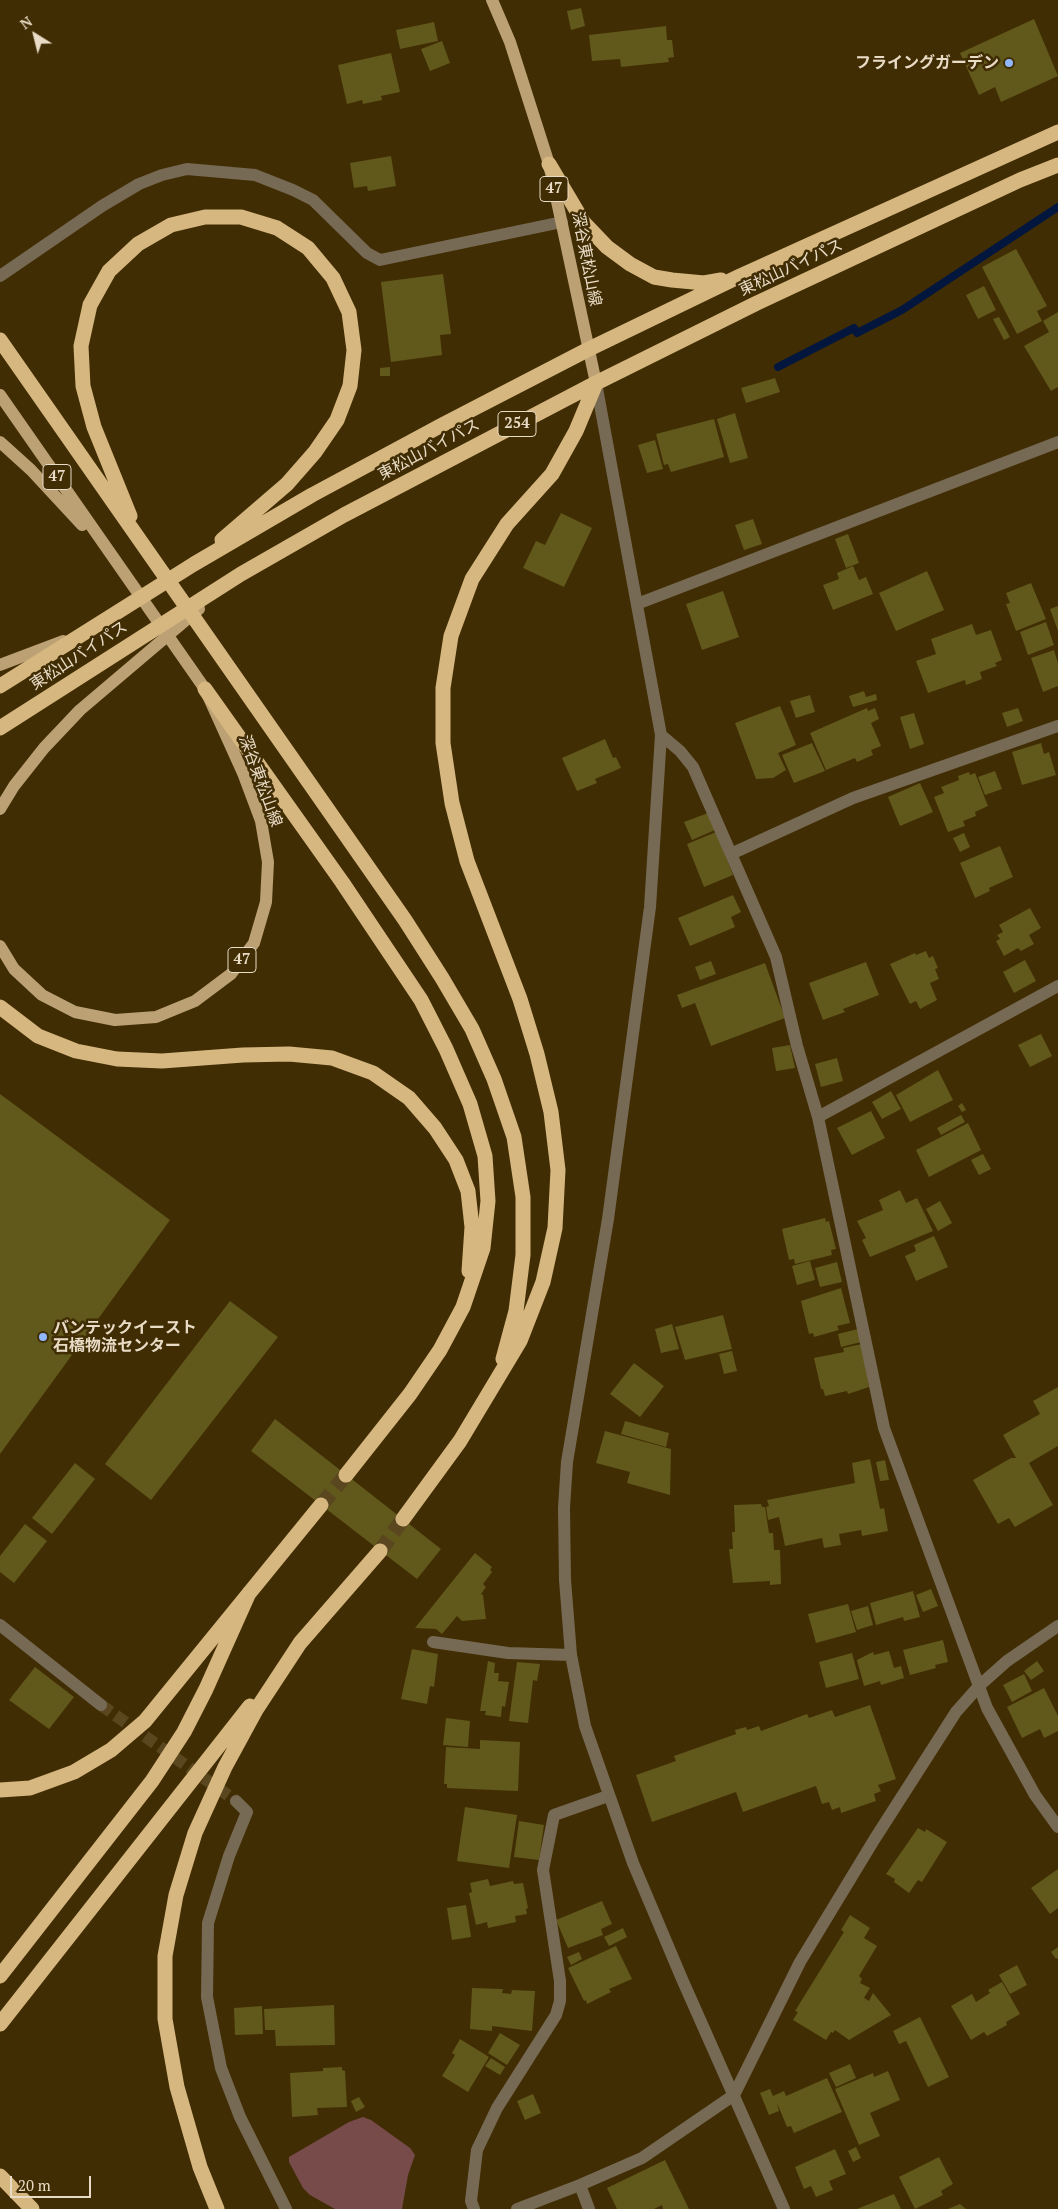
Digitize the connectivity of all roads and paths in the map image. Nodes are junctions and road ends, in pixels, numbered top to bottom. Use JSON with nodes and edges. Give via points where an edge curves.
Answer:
{"nodes":[{"id":1,"x":492,"y":0,"type":"edge"},
{"id":2,"x":1058,"y":132,"type":"edge"},
{"id":3,"x":549,"y":164,"type":"junction"},
{"id":4,"x":1058,"y":165,"type":"edge"},
{"id":5,"x":562,"y":222,"type":"junction"},
{"id":6,"x":0,"y":276,"type":"edge"},
{"id":7,"x":740,"y":276,"type":"junction"},
{"id":8,"x":0,"y":340,"type":"edge"},
{"id":9,"x":587,"y":350,"type":"junction"},
{"id":10,"x":596,"y":383,"type":"junction"},
{"id":11,"x":0,"y":395,"type":"edge"},
{"id":12,"x":0,"y":442,"type":"edge"},
{"id":13,"x":1058,"y":442,"type":"edge"},
{"id":14,"x":141,"y":543,"type":"junction"},
{"id":15,"x":114,"y":560,"type":"junction"},
{"id":16,"x":194,"y":564,"type":"junction"},
{"id":17,"x":241,"y":574,"type":"junction"},
{"id":18,"x":637,"y":604,"type":"junction"},
{"id":19,"x":77,"y":636,"type":"junction"},
{"id":20,"x":0,"y":665,"type":"edge"},
{"id":21,"x":0,"y":686,"type":"edge"},
{"id":22,"x":205,"y":689,"type":"junction"},
{"id":23,"x":1058,"y":726,"type":"edge"},
{"id":24,"x":0,"y":728,"type":"edge"},
{"id":25,"x":661,"y":735,"type":"junction"},
{"id":26,"x":0,"y":809,"type":"edge"},
{"id":27,"x":732,"y":853,"type":"junction"},
{"id":28,"x":0,"y":946,"type":"edge"},
{"id":29,"x":1058,"y":986,"type":"edge"},
{"id":30,"x":0,"y":1008,"type":"edge"},
{"id":31,"x":818,"y":1117,"type":"junction"},
{"id":32,"x":463,"y":1307,"type":"junction"},
{"id":33,"x":490,"y":1394,"type":"junction"},
{"id":34,"x":346,"y":1475,"type":"tunnel mouth"},
{"id":35,"x":321,"y":1505,"type":"tunnel mouth"},
{"id":36,"x":403,"y":1519,"type":"tunnel mouth"},
{"id":37,"x":380,"y":1551,"type":"tunnel mouth"},
{"id":38,"x":249,"y":1593,"type":"junction"},
{"id":39,"x":0,"y":1625,"type":"edge"},
{"id":40,"x":1058,"y":1626,"type":"edge"},
{"id":41,"x":433,"y":1642,"type":"dead end"},
{"id":42,"x":300,"y":1643,"type":"junction"},
{"id":43,"x":571,"y":1655,"type":"junction"},
{"id":44,"x":980,"y":1685,"type":"junction"},
{"id":45,"x":101,"y":1705,"type":"tunnel mouth"},
{"id":46,"x":0,"y":1790,"type":"edge"},
{"id":47,"x":608,"y":1796,"type":"junction"},
{"id":48,"x":236,"y":1801,"type":"tunnel mouth"},
{"id":49,"x":1058,"y":1827,"type":"edge"},
{"id":50,"x":0,"y":1976,"type":"edge"},
{"id":51,"x":0,"y":2024,"type":"edge"},
{"id":52,"x":734,"y":2095,"type":"junction"},
{"id":53,"x":0,"y":2176,"type":"edge"},
{"id":54,"x":580,"y":2186,"type":"junction"},
{"id":55,"x":32,"y":2209,"type":"edge"},
{"id":56,"x":217,"y":2209,"type":"edge"},
{"id":57,"x":286,"y":2209,"type":"edge"},
{"id":58,"x":474,"y":2209,"type":"edge"},
{"id":59,"x":517,"y":2209,"type":"edge"},
{"id":60,"x":589,"y":2209,"type":"edge"},
{"id":61,"x":784,"y":2209,"type":"edge"}],
"edges":[{"from":1,"to":3,"type":"main road","name":"深谷東松山線","number":"47","via":[[510,42]]},
{"from":2,"to":7,"type":"highway","name":"東松山バイパス","number":"254"},
{"from":3,"to":5,"type":"main road","name":"深谷東松山線","number":"47"},
{"from":3,"to":7,"type":"highway","via":[[584,224],[630,264],[654,277],[672,280],[704,283]]},
{"from":4,"to":10,"type":"highway","name":"東松山バイパス","number":"254","via":[[766,298]]},
{"from":5,"to":6,"type":"street","via":[[380,260],[367,253],[312,200],[294,190],[255,175],[187,170],[139,184]]},
{"from":5,"to":9,"type":"main road","name":"深谷東松山線","number":"47"},
{"from":7,"to":9,"type":"highway","name":"東松山バイパス","number":"254"},
{"from":8,"to":14,"type":"highway"},
{"from":9,"to":10,"type":"main road","name":"深谷東松山線","number":"47"},
{"from":9,"to":16,"type":"highway","name":"東松山バイパス","number":"254","via":[[312,495]]},
{"from":10,"to":17,"type":"highway","name":"東松山バイパス","number":"254","via":[[352,510]]},
{"from":10,"to":18,"type":"street"},
{"from":10,"to":33,"type":"highway","via":[[576,431],[552,474],[507,524],[472,579],[451,636],[443,688],[443,743],[452,803],[467,861],[520,999],[537,1054],[551,1112],[558,1170],[555,1228],[543,1282],[520,1341]]},
{"from":11,"to":15,"type":"main road","name":"深谷東松山線","number":"47"},
{"from":12,"to":15,"type":"main road","via":[[31,470]]},
{"from":13,"to":18,"type":"street"},
{"from":14,"to":16,"type":"highway","via":[[94,427],[84,386],[81,346],[90,305],[109,271],[138,244],[171,225],[205,217],[241,217],[277,228],[308,248],[333,278],[350,312],[354,350],[350,386],[336,420],[316,452],[287,484]]},
{"from":14,"to":33,"type":"highway","via":[[437,969],[472,1030],[494,1079],[514,1137],[523,1197],[523,1255],[516,1311]]},
{"from":15,"to":22,"type":"main road","name":"深谷東松山線","number":"47"},
{"from":16,"to":19,"type":"highway","name":"東松山バイパス","number":"254"},
{"from":17,"to":24,"type":"highway","name":"東松山バイパス","number":"254"},
{"from":17,"to":26,"type":"main road","via":[[80,710],[44,748]]},
{"from":18,"to":25,"type":"street"},
{"from":19,"to":20,"type":"main road"},
{"from":19,"to":21,"type":"highway","name":"東松山バイパス","number":"254"},
{"from":22,"to":28,"type":"main road","name":"深谷東松山線","number":"47","via":[[261,820],[268,862],[266,902],[254,943],[231,974],[195,1001],[156,1017],[115,1020],[75,1012],[42,995],[14,968]]},
{"from":22,"to":32,"type":"highway","via":[[392,954],[425,1008],[470,1104],[485,1156],[488,1201],[483,1248]]},
{"from":23,"to":27,"type":"street","via":[[853,798]]},
{"from":25,"to":27,"type":"street","via":[[693,767]]},
{"from":25,"to":43,"type":"street","via":[[648,926],[608,1218],[567,1462],[565,1580]]},
{"from":27,"to":31,"type":"street","via":[[776,958]]},
{"from":29,"to":31,"type":"street"},
{"from":30,"to":32,"type":"highway","via":[[38,1036],[76,1051],[117,1059],[289,1054],[332,1058],[373,1073],[409,1098],[435,1128],[456,1160],[468,1191],[472,1228]]},
{"from":31,"to":44,"type":"street","via":[[880,1414]]},
{"from":32,"to":34,"type":"highway","via":[[440,1350],[410,1394]]},
{"from":33,"to":36,"type":"highway"},
{"from":35,"to":38,"type":"highway"},
{"from":37,"to":42,"type":"highway"},
{"from":38,"to":46,"type":"highway","via":[[145,1721],[111,1750],[74,1772],[30,1788]]},
{"from":38,"to":50,"type":"highway","via":[[184,1732],[152,1781]]},
{"from":39,"to":45,"type":"street"},
{"from":40,"to":44,"type":"street","via":[[1007,1661]]},
{"from":41,"to":43,"type":"street","via":[[508,1653]]},
{"from":42,"to":51,"type":"highway"},
{"from":42,"to":56,"type":"highway","via":[[256,1710],[195,1833],[176,1894],[165,1956],[165,2019],[177,2088],[200,2167]]},
{"from":43,"to":47,"type":"street","via":[[585,1726]]},
{"from":44,"to":49,"type":"street","via":[[987,1708],[1035,1795]]},
{"from":44,"to":52,"type":"street","via":[[956,1712],[805,1954]]},
{"from":47,"to":52,"type":"street"},
{"from":47,"to":58,"type":"street","via":[[554,1815],[542,1870],[560,1981],[560,2001],[556,2015],[497,2108],[476,2150],[471,2201]]},
{"from":48,"to":57,"type":"street","via":[[247,1812],[229,1856],[208,1924],[207,1997],[221,2068],[240,2117]]},
{"from":52,"to":54,"type":"street","via":[[642,2158]]},
{"from":52,"to":61,"type":"street"},
{"from":53,"to":55,"type":"highway"},
{"from":54,"to":59,"type":"street"},
{"from":54,"to":60,"type":"street"}]}
